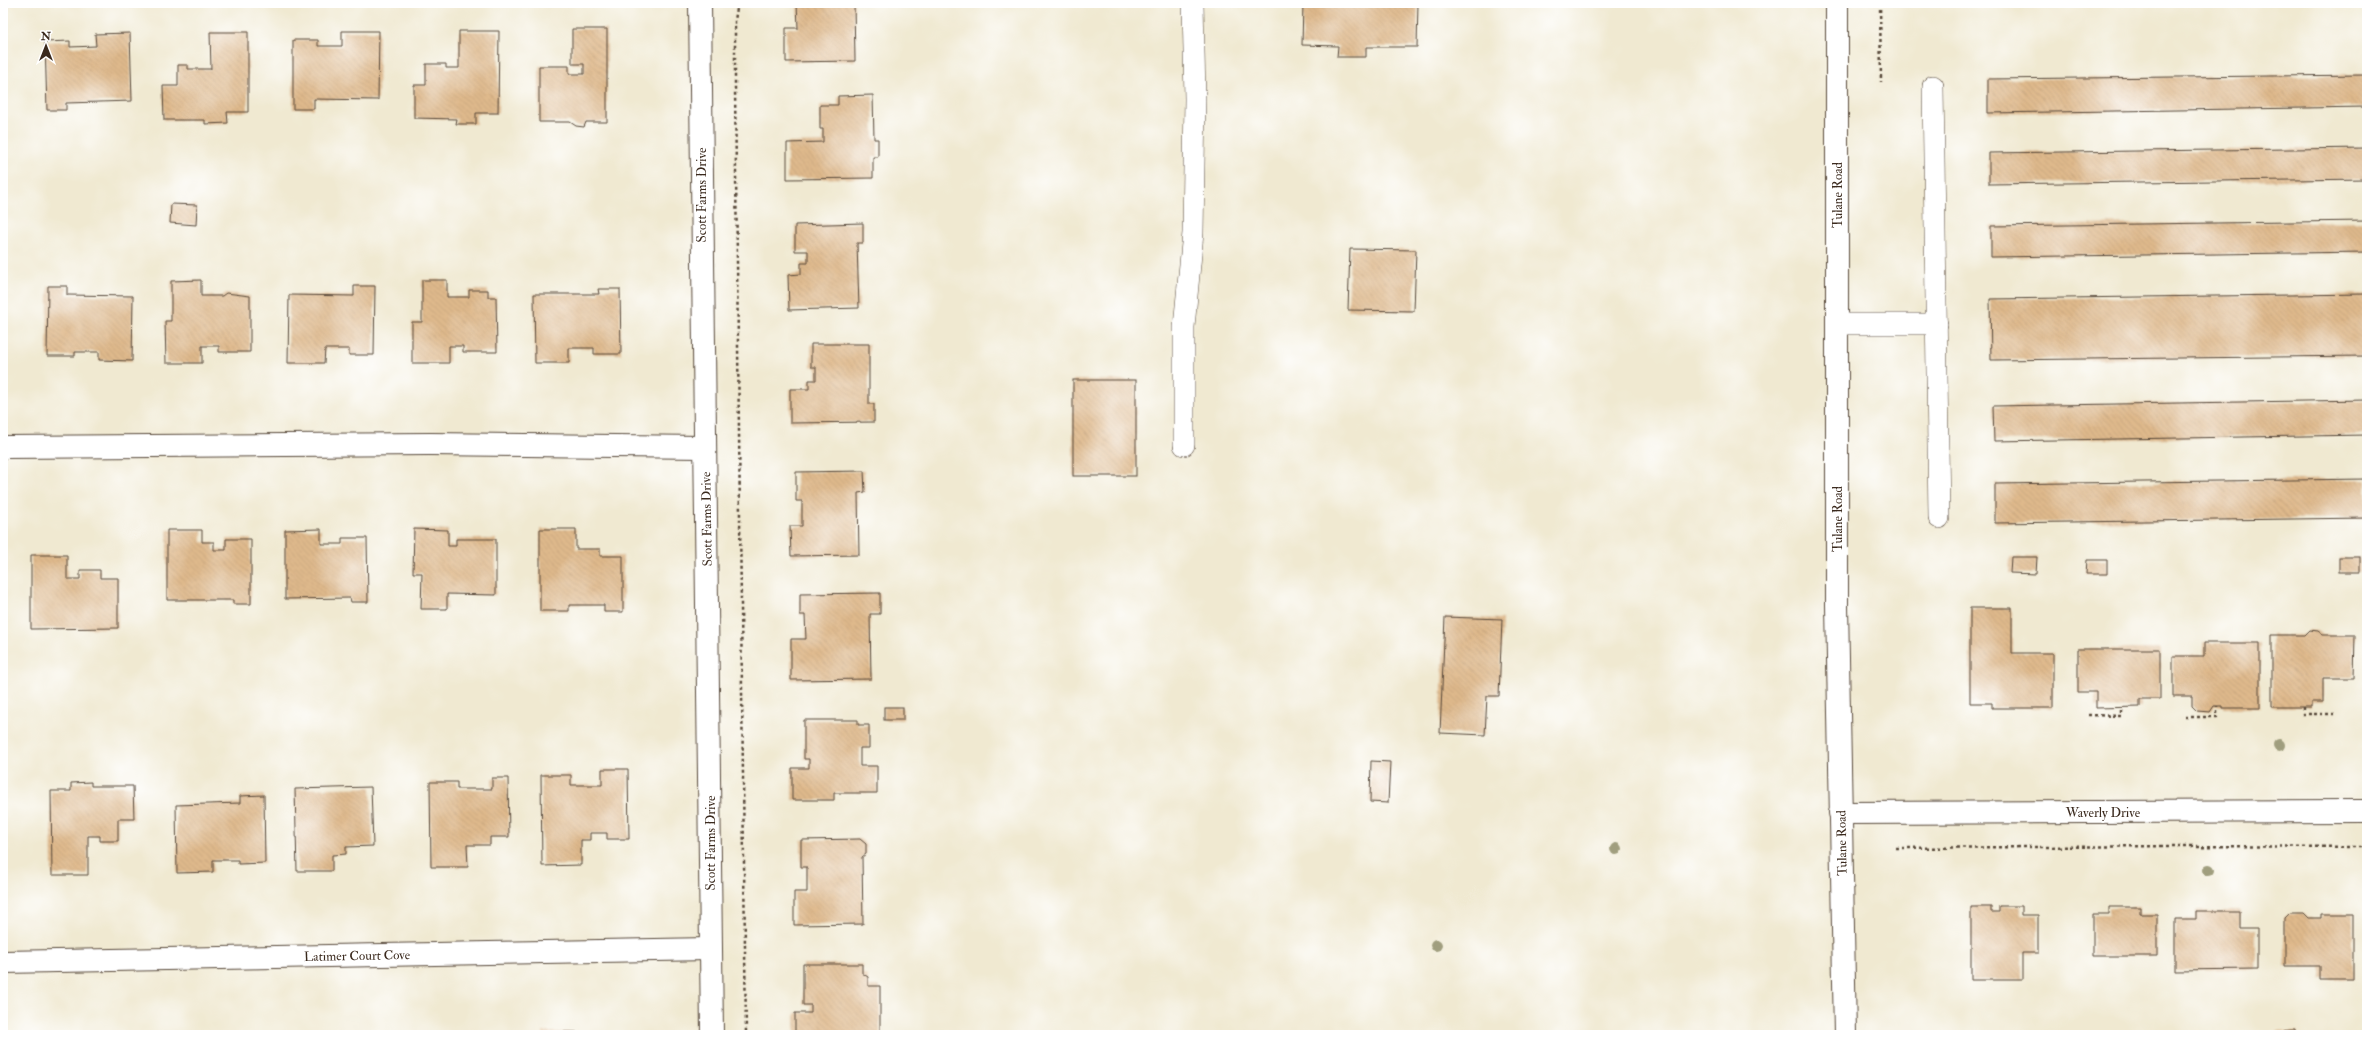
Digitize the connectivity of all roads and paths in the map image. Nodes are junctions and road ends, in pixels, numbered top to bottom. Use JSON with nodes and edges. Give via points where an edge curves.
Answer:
{"nodes":[{"id":1,"x":700,"y":3,"type":"edge"},
{"id":2,"x":738,"y":3,"type":"edge"},
{"id":3,"x":1193,"y":3,"type":"edge"},
{"id":4,"x":1837,"y":3,"type":"edge"},
{"id":5,"x":1880,"y":3,"type":"edge"},
{"id":6,"x":1881,"y":82,"type":"dead end"},
{"id":7,"x":1933,"y":86,"type":"dead end"},
{"id":8,"x":1837,"y":324,"type":"junction"},
{"id":9,"x":1937,"y":324,"type":"junction"},
{"id":10,"x":1184,"y":446,"type":"dead end"},
{"id":11,"x":3,"y":447,"type":"edge"},
{"id":12,"x":704,"y":447,"type":"junction"},
{"id":13,"x":1939,"y":518,"type":"dead end"},
{"id":14,"x":2217,"y":706,"type":"dead end"},
{"id":15,"x":2120,"y":707,"type":"dead end"},
{"id":16,"x":2303,"y":707,"type":"dead end"},
{"id":17,"x":2337,"y":714,"type":"dead end"},
{"id":18,"x":2088,"y":715,"type":"dead end"},
{"id":19,"x":2185,"y":717,"type":"dead end"},
{"id":20,"x":2367,"y":811,"type":"edge"},
{"id":21,"x":1840,"y":813,"type":"junction"},
{"id":22,"x":2367,"y":847,"type":"edge"},
{"id":23,"x":1896,"y":848,"type":"dead end"},
{"id":24,"x":710,"y":949,"type":"junction"},
{"id":25,"x":3,"y":962,"type":"edge"},
{"id":26,"x":712,"y":1035,"type":"edge"},
{"id":27,"x":746,"y":1035,"type":"edge"},
{"id":28,"x":1845,"y":1035,"type":"edge"}],
"edges":[{"from":1,"to":12,"type":"street","name":"Scott Farms Drive"},
{"from":2,"to":27,"type":"path","via":[[735,20],[735,88]]},
{"from":3,"to":10,"type":"lane","via":[[1193,218],[1184,327]]},
{"from":4,"to":8,"type":"street","name":"Tulane Road"},
{"from":5,"to":6,"type":"path"},
{"from":7,"to":9,"type":"lane"},
{"from":8,"to":9,"type":"lane"},
{"from":8,"to":21,"type":"street","name":"Tulane Road"},
{"from":9,"to":13,"type":"lane"},
{"from":11,"to":12,"type":"street","via":[[430,444]]},
{"from":12,"to":24,"type":"street","name":"Scott Farms Drive"},
{"from":14,"to":19,"type":"path","via":[[2217,717]]},
{"from":15,"to":18,"type":"path","via":[[2120,716]]},
{"from":16,"to":17,"type":"path","via":[[2303,714]]},
{"from":20,"to":21,"type":"street","name":"Waverly Drive"},
{"from":21,"to":28,"type":"street","name":"Tulane Road"},
{"from":22,"to":23,"type":"path"},
{"from":24,"to":25,"type":"street","name":"Latimer Court Cove"},
{"from":24,"to":26,"type":"street","name":"Scott Farms Drive"}]}
